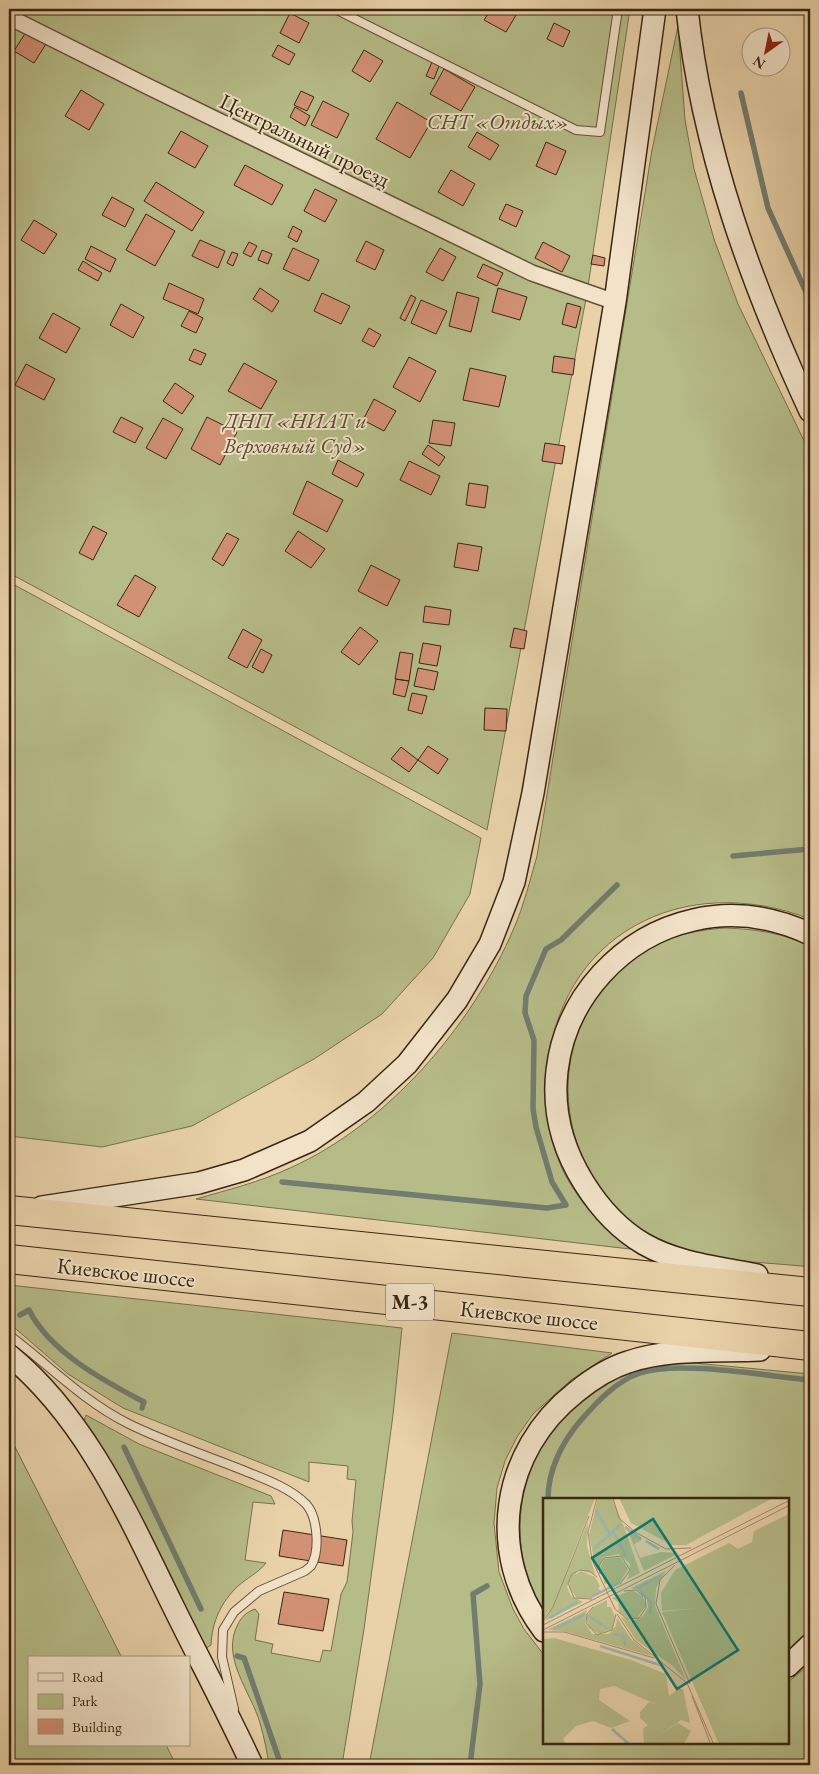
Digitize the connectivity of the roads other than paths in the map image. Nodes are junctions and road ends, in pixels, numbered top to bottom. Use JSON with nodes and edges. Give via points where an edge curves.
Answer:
{"nodes":[{"id":1,"x":335,"y":9,"type":"edge"},
{"id":2,"x":618,"y":9,"type":"edge"},
{"id":3,"x":655,"y":9,"type":"edge"},
{"id":4,"x":687,"y":9,"type":"edge"},
{"id":5,"x":701,"y":9,"type":"edge"},
{"id":6,"x":9,"y":17,"type":"edge"},
{"id":7,"x":701,"y":96,"type":"junction"},
{"id":8,"x":615,"y":302,"type":"junction"},
{"id":9,"x":776,"y":337,"type":"junction"},
{"id":10,"x":810,"y":384,"type":"edge"},
{"id":11,"x":810,"y":411,"type":"edge"},
{"id":12,"x":810,"y":934,"type":"edge"},
{"id":13,"x":13,"y":1210,"type":"edge"},
{"id":14,"x":9,"y":1259,"type":"edge"},
{"id":15,"x":810,"y":1291,"type":"edge"},
{"id":16,"x":9,"y":1335,"type":"edge"},
{"id":17,"x":810,"y":1346,"type":"edge"},
{"id":18,"x":9,"y":1355,"type":"edge"},
{"id":19,"x":543,"y":1629,"type":"edge"},
{"id":20,"x":810,"y":1645,"type":"edge"},
{"id":21,"x":789,"y":1665,"type":"edge"},
{"id":22,"x":249,"y":1759,"type":"edge"}],
"edges":[{"from":1,"to":2,"type":"lane","via":[[576,130],[600,132]]},
{"from":3,"to":8,"type":"main road"},
{"from":4,"to":7,"type":"main road"},
{"from":5,"to":7,"type":"main road"},
{"from":6,"to":8,"type":"street","name":"Центральный проезд","via":[[407,214],[532,272]]},
{"from":7,"to":9,"type":"main road","via":[[722,178]]},
{"from":8,"to":13,"type":"main road","via":[[533,793],[514,882],[490,944],[457,1000],[420,1050],[378,1091],[337,1124],[286,1153],[199,1183]]},
{"from":9,"to":10,"type":"main road"},
{"from":9,"to":11,"type":"main road"},
{"from":12,"to":15,"type":"main road","via":[[774,922],[730,916],[690,920],[664,927],[639,940],[605,968],[575,1013],[561,1052],[557,1092],[562,1135],[579,1176],[611,1218],[634,1238],[682,1260],[756,1275]]},
{"from":13,"to":15,"type":"highway","number":"М-3"},
{"from":14,"to":17,"type":"highway","name":"Киевское шоссе","number":"М-3"},
{"from":16,"to":22,"type":"lane","via":[[77,1393],[113,1416],[276,1484],[300,1498],[314,1516],[316,1535],[311,1566],[259,1591],[234,1612],[223,1630],[222,1658]]},
{"from":17,"to":19,"type":"main road","via":[[657,1354],[641,1358],[615,1367],[588,1382],[546,1421],[528,1447],[516,1475],[508,1529],[520,1588]]},
{"from":18,"to":22,"type":"main road","via":[[55,1402],[98,1462],[139,1535]]},
{"from":20,"to":21,"type":"main road"}]}
